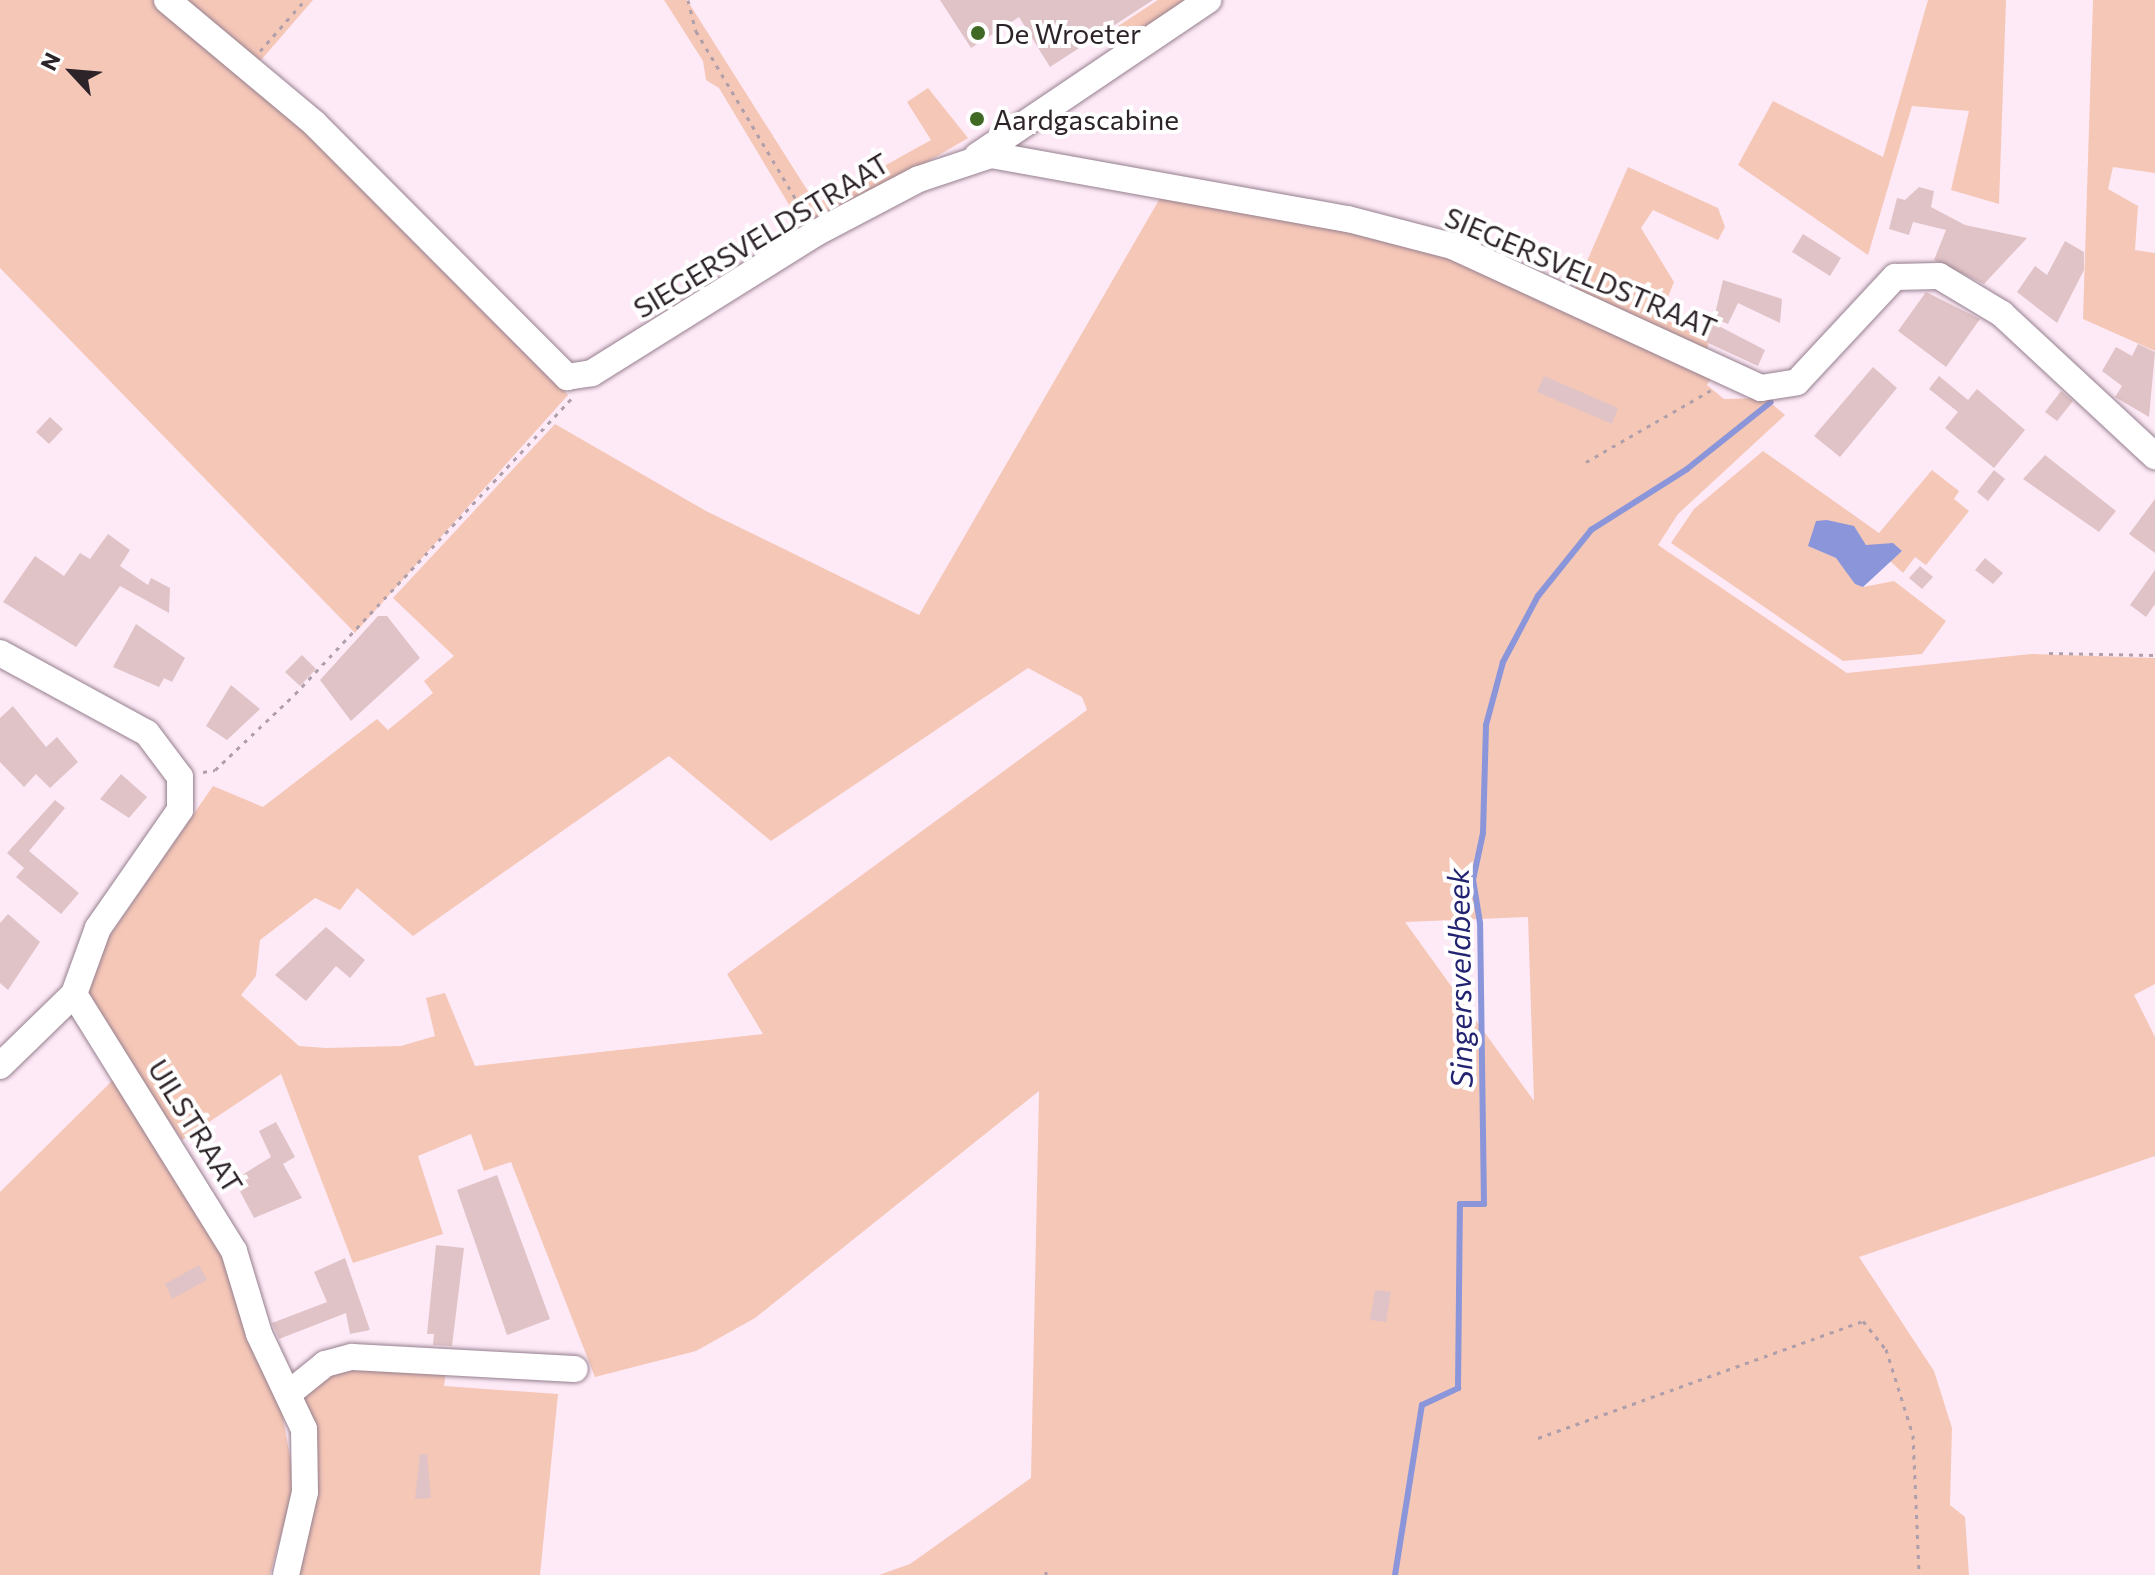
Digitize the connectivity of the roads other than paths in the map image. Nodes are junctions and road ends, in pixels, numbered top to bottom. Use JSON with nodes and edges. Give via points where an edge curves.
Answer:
{"nodes":[{"id":1,"x":167,"y":0,"type":"edge"},
{"id":2,"x":1208,"y":0,"type":"edge"},
{"id":3,"x":977,"y":156,"type":"junction"},
{"id":4,"x":2155,"y":456,"type":"edge"},
{"id":5,"x":0,"y":653,"type":"edge"},
{"id":6,"x":74,"y":994,"type":"junction"},
{"id":7,"x":0,"y":1066,"type":"edge"},
{"id":8,"x":575,"y":1369,"type":"dead end"},
{"id":9,"x":288,"y":1394,"type":"junction"},
{"id":10,"x":286,"y":1575,"type":"edge"}],
"edges":[{"from":1,"to":3,"type":"street","name":"SIEGERSVELDSTRAAT","via":[[423,229],[554,370],[578,378],[816,233]]},
{"from":2,"to":3,"type":"street"},
{"from":3,"to":4,"type":"street","name":"SIEGERSVELDSTRAAT","via":[[1348,219],[1452,246],[1761,388],[1797,382],[1876,289],[1913,272],[1939,276],[2002,314]]},
{"from":5,"to":6,"type":"street","via":[[147,733],[180,777],[180,810],[98,928]]},
{"from":6,"to":7,"type":"street"},
{"from":6,"to":9,"type":"street","name":"UILSTRAAT","via":[[234,1251]]},
{"from":8,"to":9,"type":"street","via":[[352,1357],[317,1369]]},
{"from":9,"to":10,"type":"street","name":"UILSTRAAT","via":[[304,1429],[308,1463]]}]}
